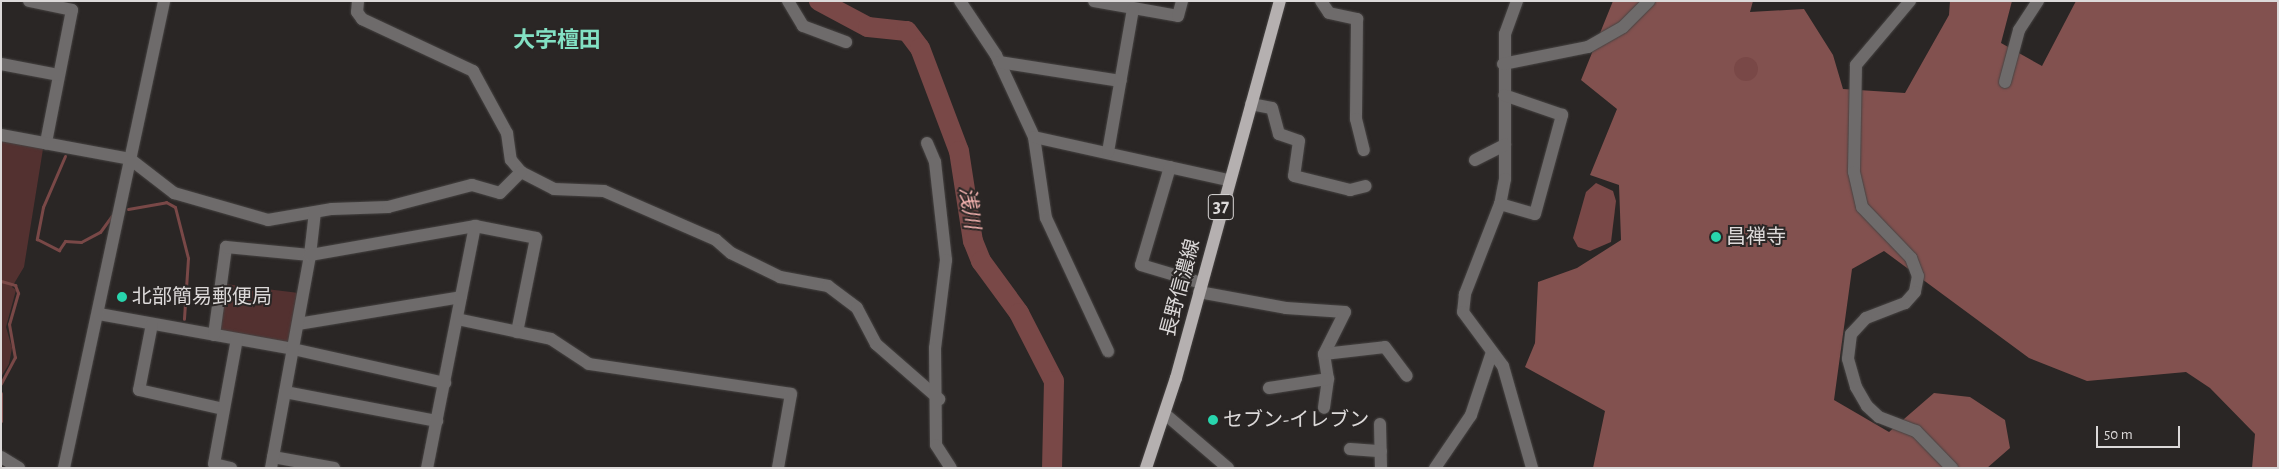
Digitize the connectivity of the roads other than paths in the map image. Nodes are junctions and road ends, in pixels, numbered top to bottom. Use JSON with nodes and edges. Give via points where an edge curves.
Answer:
{"nodes":[{"id":1,"x":29,"y":1,"type":"edge"},
{"id":2,"x":164,"y":1,"type":"edge"},
{"id":3,"x":358,"y":1,"type":"edge"},
{"id":4,"x":788,"y":1,"type":"edge"},
{"id":5,"x":960,"y":1,"type":"edge"},
{"id":6,"x":1094,"y":1,"type":"edge"},
{"id":7,"x":1182,"y":1,"type":"edge"},
{"id":8,"x":1280,"y":1,"type":"edge"},
{"id":9,"x":1321,"y":1,"type":"edge"},
{"id":10,"x":1517,"y":1,"type":"edge"},
{"id":11,"x":1648,"y":1,"type":"edge"},
{"id":12,"x":1910,"y":1,"type":"edge"},
{"id":13,"x":2038,"y":1,"type":"edge"},
{"id":14,"x":1133,"y":9,"type":"junction"},
{"id":15,"x":846,"y":42,"type":"dead end"},
{"id":16,"x":1000,"y":62,"type":"junction"},
{"id":17,"x":1,"y":64,"type":"edge"},
{"id":18,"x":1503,"y":64,"type":"junction"},
{"id":19,"x":58,"y":75,"type":"junction"},
{"id":20,"x":1120,"y":81,"type":"junction"},
{"id":21,"x":2005,"y":82,"type":"dead end"},
{"id":22,"x":1504,"y":95,"type":"junction"},
{"id":23,"x":1250,"y":104,"type":"junction"},
{"id":24,"x":1,"y":135,"type":"edge"},
{"id":25,"x":1034,"y":136,"type":"junction"},
{"id":26,"x":46,"y":143,"type":"junction"},
{"id":27,"x":926,"y":143,"type":"dead end"},
{"id":28,"x":1506,"y":145,"type":"junction"},
{"id":29,"x":1364,"y":150,"type":"dead end"},
{"id":30,"x":1108,"y":152,"type":"junction"},
{"id":31,"x":130,"y":159,"type":"junction"},
{"id":32,"x":1475,"y":160,"type":"dead end"},
{"id":33,"x":1170,"y":166,"type":"junction"},
{"id":34,"x":521,"y":172,"type":"junction"},
{"id":35,"x":1228,"y":180,"type":"junction"},
{"id":36,"x":1366,"y":186,"type":"dead end"},
{"id":37,"x":1500,"y":204,"type":"junction"},
{"id":38,"x":315,"y":212,"type":"junction"},
{"id":39,"x":475,"y":226,"type":"junction"},
{"id":40,"x":310,"y":255,"type":"junction"},
{"id":41,"x":1200,"y":287,"type":"junction"},
{"id":42,"x":461,"y":298,"type":"junction"},
{"id":43,"x":99,"y":314,"type":"junction"},
{"id":44,"x":457,"y":319,"type":"junction"},
{"id":45,"x":152,"y":324,"type":"junction"},
{"id":46,"x":298,"y":324,"type":"junction"},
{"id":47,"x":517,"y":332,"type":"junction"},
{"id":48,"x":214,"y":335,"type":"junction"},
{"id":49,"x":238,"y":339,"type":"junction"},
{"id":50,"x":293,"y":349,"type":"junction"},
{"id":51,"x":1108,"y":351,"type":"dead end"},
{"id":52,"x":1324,"y":354,"type":"junction"},
{"id":53,"x":1491,"y":355,"type":"junction"},
{"id":54,"x":1407,"y":376,"type":"dead end"},
{"id":55,"x":1328,"y":379,"type":"junction"},
{"id":56,"x":445,"y":383,"type":"junction"},
{"id":57,"x":1269,"y":388,"type":"dead end"},
{"id":58,"x":285,"y":392,"type":"junction"},
{"id":59,"x":939,"y":399,"type":"junction"},
{"id":60,"x":1324,"y":408,"type":"dead end"},
{"id":61,"x":223,"y":409,"type":"junction"},
{"id":62,"x":1165,"y":414,"type":"junction"},
{"id":63,"x":437,"y":421,"type":"junction"},
{"id":64,"x":1380,"y":424,"type":"dead end"},
{"id":65,"x":1350,"y":449,"type":"dead end"},
{"id":66,"x":1381,"y":451,"type":"junction"},
{"id":67,"x":1,"y":458,"type":"edge"},
{"id":68,"x":272,"y":462,"type":"edge"},
{"id":69,"x":19,"y":468,"type":"edge"},
{"id":70,"x":64,"y":468,"type":"edge"},
{"id":71,"x":231,"y":468,"type":"edge"},
{"id":72,"x":334,"y":468,"type":"edge"},
{"id":73,"x":427,"y":468,"type":"edge"},
{"id":74,"x":778,"y":468,"type":"edge"},
{"id":75,"x":951,"y":468,"type":"edge"},
{"id":76,"x":1146,"y":468,"type":"edge"},
{"id":77,"x":1228,"y":468,"type":"edge"},
{"id":78,"x":1381,"y":468,"type":"edge"},
{"id":79,"x":1435,"y":468,"type":"edge"},
{"id":80,"x":1532,"y":468,"type":"edge"},
{"id":81,"x":1952,"y":468,"type":"edge"}],
"edges":[{"from":1,"to":19,"type":"street","via":[[72,10]]},
{"from":2,"to":31,"type":"street"},
{"from":3,"to":34,"type":"street","via":[[357,12],[362,19],[473,71],[507,134],[511,160]]},
{"from":4,"to":15,"type":"street","via":[[803,26]]},
{"from":5,"to":16,"type":"street"},
{"from":6,"to":14,"type":"street"},
{"from":7,"to":14,"type":"street","via":[[1178,16]]},
{"from":8,"to":23,"type":"main road","name":"長野信濃線","number":"37"},
{"from":9,"to":29,"type":"street","via":[[1328,12],[1357,18],[1356,119]]},
{"from":10,"to":18,"type":"street","via":[[1505,34]]},
{"from":11,"to":18,"type":"street","via":[[1623,27],[1588,47]]},
{"from":12,"to":81,"type":"street","via":[[1856,65],[1854,172],[1862,207],[1911,258],[1918,276],[1915,292],[1905,303],[1866,318],[1852,334],[1848,359],[1856,387],[1868,406],[1879,417],[1916,431]]},
{"from":13,"to":21,"type":"street","via":[[2019,30]]},
{"from":14,"to":20,"type":"street"},
{"from":16,"to":20,"type":"street"},
{"from":16,"to":25,"type":"street"},
{"from":17,"to":19,"type":"street"},
{"from":18,"to":22,"type":"street"},
{"from":19,"to":26,"type":"street"},
{"from":20,"to":30,"type":"street"},
{"from":22,"to":28,"type":"street"},
{"from":22,"to":37,"type":"street","via":[[1562,115],[1535,214]]},
{"from":23,"to":35,"type":"main road","name":"長野信濃線","number":"37"},
{"from":23,"to":36,"type":"street","via":[[1272,108],[1279,134],[1299,140],[1294,176],[1350,190]]},
{"from":24,"to":26,"type":"street"},
{"from":25,"to":30,"type":"street"},
{"from":25,"to":51,"type":"street","via":[[1046,218]]},
{"from":26,"to":31,"type":"street"},
{"from":27,"to":59,"type":"street","via":[[935,162],[946,260],[935,348]]},
{"from":28,"to":32,"type":"street"},
{"from":28,"to":37,"type":"street"},
{"from":30,"to":33,"type":"street"},
{"from":31,"to":38,"type":"street","via":[[174,193],[268,220]]},
{"from":31,"to":43,"type":"street"},
{"from":33,"to":35,"type":"street"},
{"from":33,"to":41,"type":"street","via":[[1141,265]]},
{"from":34,"to":38,"type":"street","via":[[500,193],[472,185],[388,207]]},
{"from":34,"to":59,"type":"street","via":[[554,188],[604,191],[716,240],[731,253],[780,277],[828,286],[857,308],[876,344]]},
{"from":35,"to":41,"type":"main road","name":"長野信濃線","number":"37"},
{"from":37,"to":53,"type":"street","via":[[1463,302],[1463,312]]},
{"from":38,"to":40,"type":"street"},
{"from":39,"to":40,"type":"street"},
{"from":39,"to":42,"type":"street"},
{"from":39,"to":47,"type":"street","via":[[536,238]]},
{"from":40,"to":46,"type":"street"},
{"from":40,"to":48,"type":"street","via":[[226,247]]},
{"from":41,"to":52,"type":"street","via":[[1286,308],[1345,312]]},
{"from":41,"to":62,"type":"main road","name":"長野信濃線","number":"37"},
{"from":42,"to":44,"type":"street"},
{"from":42,"to":46,"type":"street"},
{"from":43,"to":45,"type":"street"},
{"from":43,"to":70,"type":"street"},
{"from":44,"to":47,"type":"street"},
{"from":44,"to":56,"type":"street"},
{"from":45,"to":48,"type":"street"},
{"from":45,"to":61,"type":"street","via":[[139,390]]},
{"from":46,"to":50,"type":"street"},
{"from":47,"to":74,"type":"street","via":[[551,339],[589,364],[791,394]]},
{"from":48,"to":49,"type":"street"},
{"from":49,"to":50,"type":"street"},
{"from":49,"to":61,"type":"street"},
{"from":50,"to":56,"type":"street"},
{"from":50,"to":58,"type":"street"},
{"from":52,"to":54,"type":"street","via":[[1385,346]]},
{"from":52,"to":55,"type":"street"},
{"from":53,"to":79,"type":"street","via":[[1471,415]]},
{"from":53,"to":80,"type":"street","via":[[1509,382]]},
{"from":55,"to":57,"type":"street"},
{"from":55,"to":60,"type":"street"},
{"from":56,"to":63,"type":"street"},
{"from":58,"to":63,"type":"street"},
{"from":58,"to":68,"type":"street"},
{"from":59,"to":75,"type":"street","via":[[936,445]]},
{"from":61,"to":71,"type":"street","via":[[214,464]]},
{"from":62,"to":76,"type":"main road","name":"長野信濃線","number":"37"},
{"from":62,"to":77,"type":"street"},
{"from":63,"to":73,"type":"street"},
{"from":64,"to":66,"type":"street"},
{"from":65,"to":66,"type":"street"},
{"from":66,"to":78,"type":"street"},
{"from":67,"to":69,"type":"street"},
{"from":68,"to":72,"type":"street"}]}
